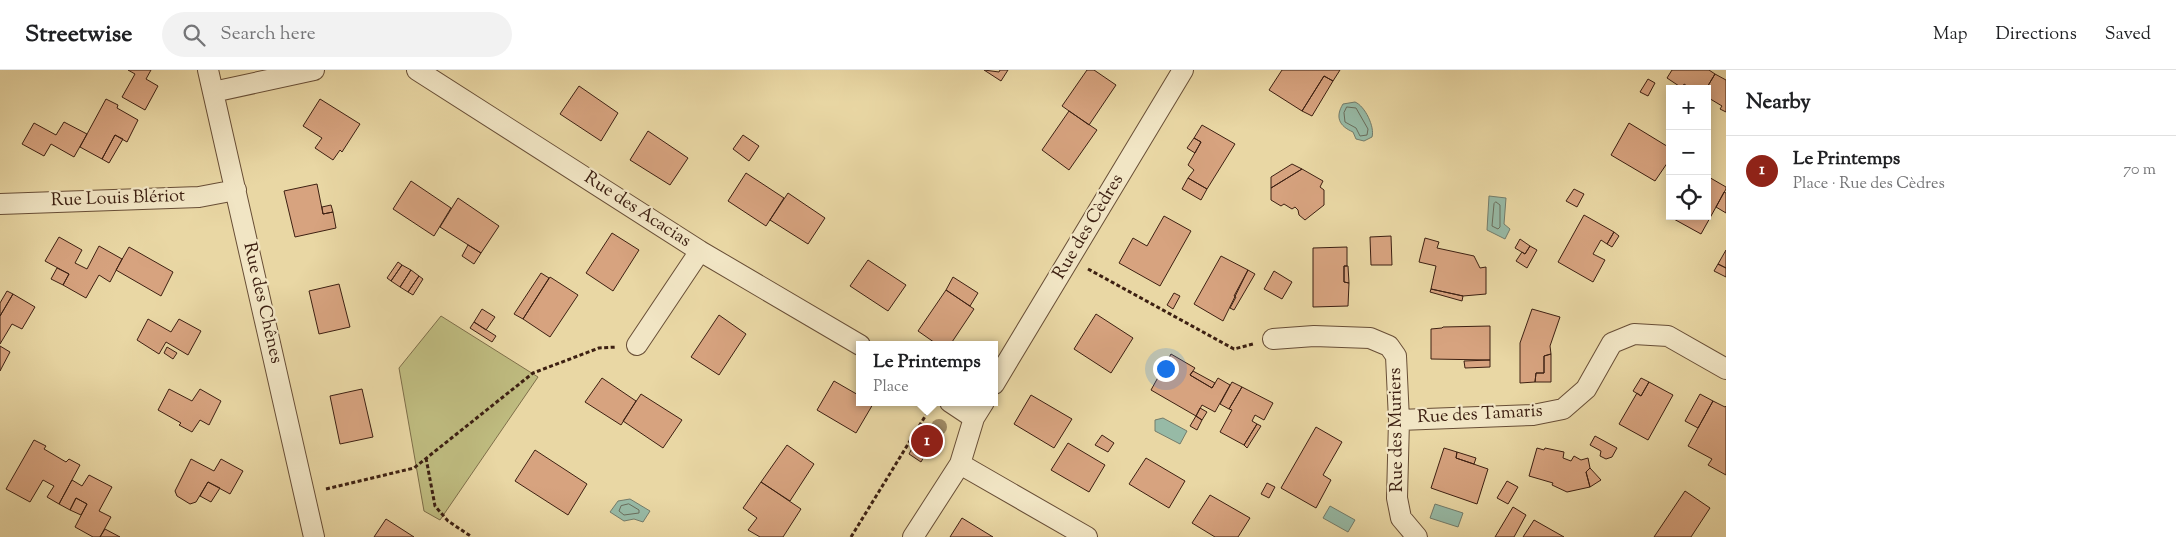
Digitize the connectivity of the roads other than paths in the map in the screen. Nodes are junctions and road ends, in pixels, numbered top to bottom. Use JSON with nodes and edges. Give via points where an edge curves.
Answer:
{"nodes":[{"id":1,"x":208,"y":70,"type":"edge"},
{"id":2,"x":314,"y":70,"type":"edge"},
{"id":3,"x":417,"y":70,"type":"edge"},
{"id":4,"x":1183,"y":70,"type":"edge"},
{"id":5,"x":213,"y":92,"type":"junction"},
{"id":6,"x":236,"y":190,"type":"junction"},
{"id":7,"x":0,"y":204,"type":"edge"},
{"id":8,"x":700,"y":251,"type":"junction"},
{"id":9,"x":1273,"y":339,"type":"road end"},
{"id":10,"x":856,"y":343,"type":"edge"},
{"id":11,"x":637,"y":345,"type":"road end"},
{"id":12,"x":1726,"y":369,"type":"edge"},
{"id":13,"x":998,"y":377,"type":"edge"},
{"id":14,"x":964,"y":406,"type":"edge"},
{"id":15,"x":979,"y":410,"type":"edge"},
{"id":16,"x":1399,"y":420,"type":"junction"},
{"id":17,"x":960,"y":464,"type":"junction"},
{"id":18,"x":314,"y":537,"type":"edge"},
{"id":19,"x":913,"y":537,"type":"edge"},
{"id":20,"x":1087,"y":537,"type":"edge"},
{"id":21,"x":1417,"y":537,"type":"edge"}],
"edges":[{"from":1,"to":5,"type":"street","name":"Rue des Chênes"},
{"from":2,"to":5,"type":"street"},
{"from":3,"to":8,"type":"street","name":"Rue des Acacias"},
{"from":4,"to":13,"type":"street","name":"Rue des Cèdres"},
{"from":5,"to":6,"type":"street","name":"Rue des Chênes"},
{"from":6,"to":7,"type":"street","name":"Rue Louis Blériot","via":[[199,197]]},
{"from":6,"to":18,"type":"street","name":"Rue des Chênes"},
{"from":8,"to":10,"type":"street","name":"Rue des Acacias"},
{"from":8,"to":11,"type":"street"},
{"from":9,"to":16,"type":"street","name":"Rue des Muriers","via":[[1314,336],[1370,338],[1389,346],[1396,356]]},
{"from":12,"to":16,"type":"street","name":"Rue des Tamaris","via":[[1668,336],[1634,334],[1612,343],[1586,390],[1563,409],[1533,415]]},
{"from":14,"to":15,"type":"street"},
{"from":15,"to":17,"type":"street"},
{"from":16,"to":21,"type":"street","name":"Rue des Muriers","via":[[1397,498],[1401,518]]},
{"from":17,"to":19,"type":"street"},
{"from":17,"to":20,"type":"street"}]}
